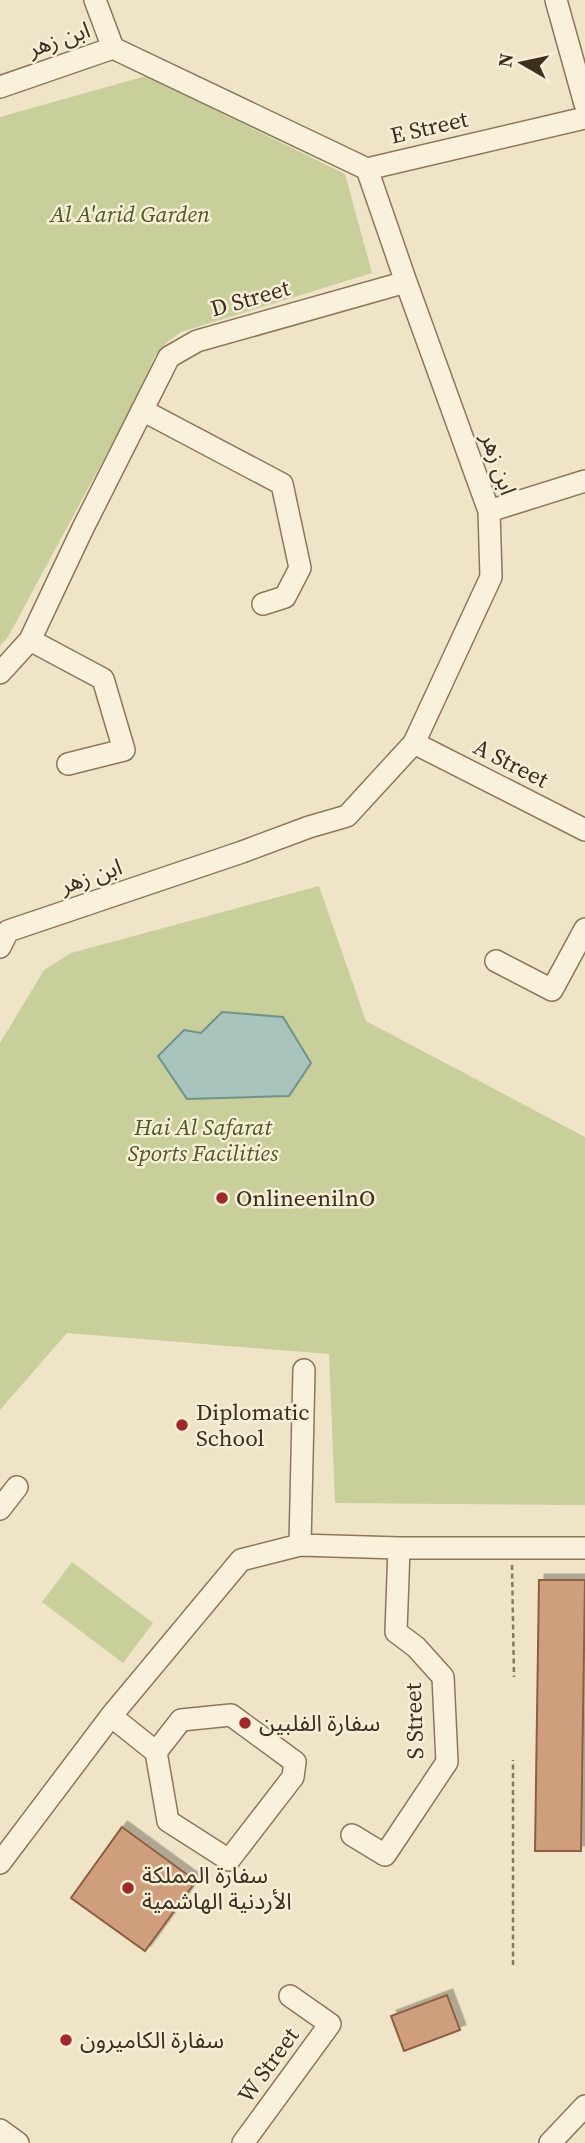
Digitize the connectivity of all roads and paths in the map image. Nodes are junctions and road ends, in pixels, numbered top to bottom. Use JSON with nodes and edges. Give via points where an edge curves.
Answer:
{"nodes":[{"id":1,"x":95,"y":0,"type":"edge"},
{"id":2,"x":556,"y":0,"type":"edge"},
{"id":3,"x":113,"y":48,"type":"junction"},
{"id":4,"x":0,"y":87,"type":"edge"},
{"id":5,"x":585,"y":104,"type":"edge"},
{"id":6,"x":585,"y":118,"type":"edge"},
{"id":7,"x":367,"y":169,"type":"junction"},
{"id":8,"x":406,"y":282,"type":"junction"},
{"id":9,"x":142,"y":410,"type":"junction"},
{"id":10,"x":585,"y":481,"type":"edge"},
{"id":11,"x":489,"y":511,"type":"junction"},
{"id":12,"x":263,"y":604,"type":"dead end"},
{"id":13,"x":30,"y":640,"type":"junction"},
{"id":14,"x":0,"y":673,"type":"edge"},
{"id":15,"x":414,"y":743,"type":"junction"},
{"id":16,"x":68,"y":764,"type":"dead end"},
{"id":17,"x":585,"y":830,"type":"edge"},
{"id":18,"x":585,"y":929,"type":"edge"},
{"id":19,"x":0,"y":947,"type":"edge"},
{"id":20,"x":496,"y":961,"type":"dead end"},
{"id":21,"x":304,"y":1370,"type":"dead end"},
{"id":22,"x":17,"y":1487,"type":"dead end"},
{"id":23,"x":0,"y":1509,"type":"edge"},
{"id":24,"x":300,"y":1545,"type":"junction"},
{"id":25,"x":399,"y":1548,"type":"junction"},
{"id":26,"x":512,"y":1548,"type":"junction"},
{"id":27,"x":585,"y":1548,"type":"edge"},
{"id":28,"x":514,"y":1677,"type":"dead end"},
{"id":29,"x":111,"y":1716,"type":"junction"},
{"id":30,"x":156,"y":1752,"type":"junction"},
{"id":31,"x":513,"y":1760,"type":"dead end"},
{"id":32,"x":352,"y":1835,"type":"dead end"},
{"id":33,"x":0,"y":1863,"type":"edge"},
{"id":34,"x":513,"y":1965,"type":"dead end"},
{"id":35,"x":290,"y":1996,"type":"dead end"},
{"id":36,"x":585,"y":2106,"type":"edge"},
{"id":37,"x":0,"y":2130,"type":"edge"},
{"id":38,"x":18,"y":2143,"type":"edge"},
{"id":39,"x":243,"y":2143,"type":"edge"},
{"id":40,"x":550,"y":2143,"type":"edge"}],
"edges":[{"from":1,"to":3,"type":"street"},
{"from":2,"to":5,"type":"street"},
{"from":3,"to":4,"type":"street","name":"ابن زهر"},
{"from":3,"to":7,"type":"street","name":"ابن زهر"},
{"from":6,"to":7,"type":"street","name":"E Street"},
{"from":7,"to":8,"type":"street","name":"ابن زهر"},
{"from":8,"to":9,"type":"street","name":"D Street","via":[[197,341],[169,357]]},
{"from":8,"to":11,"type":"street","name":"ابن زهر"},
{"from":9,"to":12,"type":"street","via":[[282,484],[300,568],[285,597]]},
{"from":9,"to":13,"type":"street","name":"D Street"},
{"from":10,"to":11,"type":"street"},
{"from":11,"to":15,"type":"street","name":"ابن زهر","via":[[491,577]]},
{"from":13,"to":14,"type":"street","name":"D Street"},
{"from":13,"to":16,"type":"street","via":[[103,679],[124,750]]},
{"from":15,"to":17,"type":"street","name":"A Street"},
{"from":15,"to":19,"type":"street","name":"ابن زهر","via":[[348,817],[8,932]]},
{"from":18,"to":20,"type":"street","via":[[552,990]]},
{"from":21,"to":24,"type":"street"},
{"from":22,"to":23,"type":"street"},
{"from":24,"to":25,"type":"street"},
{"from":24,"to":29,"type":"street","via":[[241,1560]]},
{"from":25,"to":26,"type":"street"},
{"from":25,"to":32,"type":"street","name":"S Street","via":[[396,1632],[443,1677],[447,1762],[385,1855]]},
{"from":26,"to":27,"type":"street"},
{"from":26,"to":28,"type":"path"},
{"from":29,"to":30,"type":"street"},
{"from":29,"to":33,"type":"street"},
{"from":30,"to":30,"type":"street","via":[[168,1821],[229,1860],[293,1777],[295,1762],[231,1715],[181,1720]]},
{"from":31,"to":34,"type":"path"},
{"from":35,"to":39,"type":"street","name":"W Street","via":[[330,2024]]},
{"from":36,"to":40,"type":"street"},
{"from":37,"to":38,"type":"street"}]}
